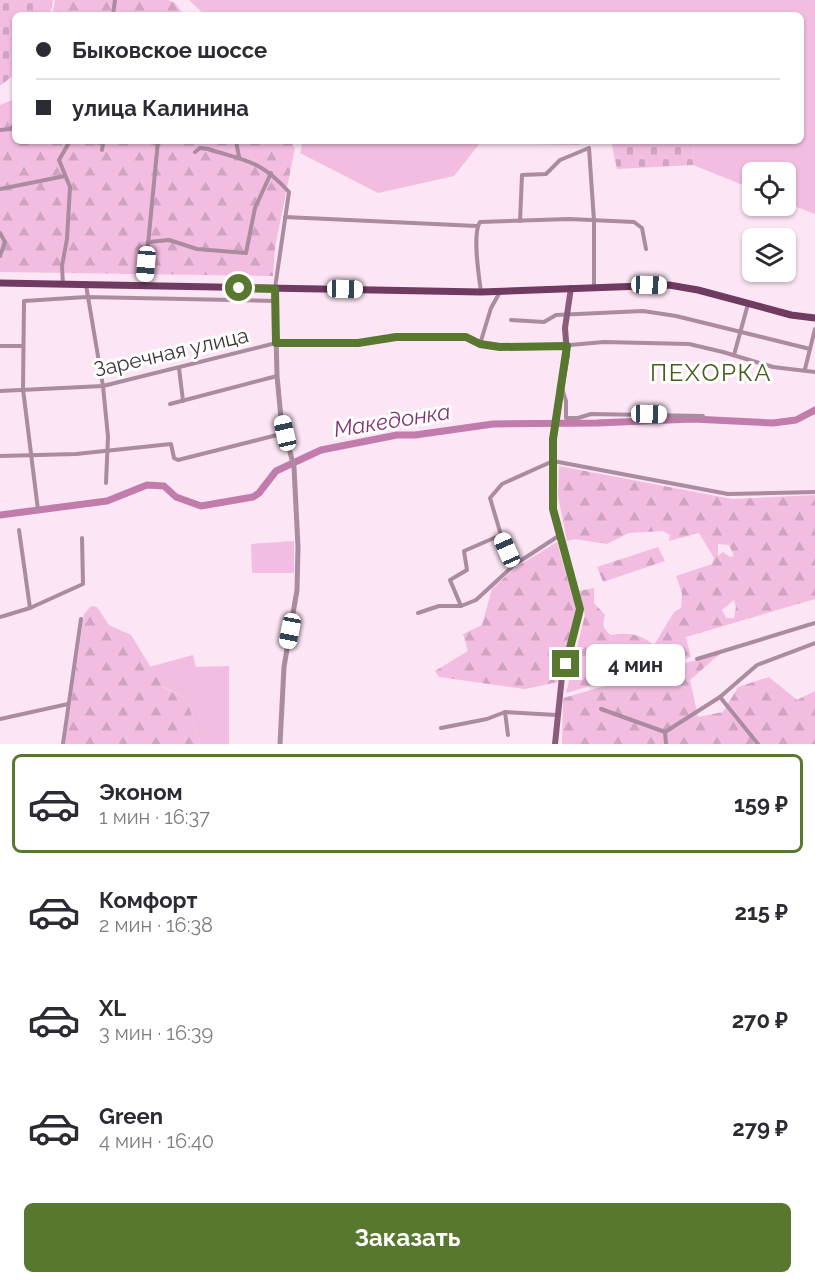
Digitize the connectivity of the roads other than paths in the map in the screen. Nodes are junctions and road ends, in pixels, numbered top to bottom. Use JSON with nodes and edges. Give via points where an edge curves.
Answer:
{"nodes":[{"id":1,"x":67,"y":144,"type":"edge"},
{"id":2,"x":103,"y":144,"type":"edge"},
{"id":3,"x":158,"y":144,"type":"edge"},
{"id":4,"x":237,"y":144,"type":"edge"},
{"id":5,"x":102,"y":150,"type":"dead end"},
{"id":6,"x":195,"y":152,"type":"dead end"},
{"id":7,"x":239,"y":157,"type":"junction"},
{"id":8,"x":271,"y":173,"type":"junction"},
{"id":9,"x":65,"y":176,"type":"junction"},
{"id":10,"x":0,"y":189,"type":"edge"},
{"id":11,"x":285,"y":218,"type":"junction"},
{"id":12,"x":520,"y":221,"type":"junction"},
{"id":13,"x":594,"y":221,"type":"junction"},
{"id":14,"x":479,"y":224,"type":"junction"},
{"id":15,"x":0,"y":233,"type":"edge"},
{"id":16,"x":148,"y":242,"type":"junction"},
{"id":17,"x":646,"y":249,"type":"dead end"},
{"id":18,"x":0,"y":256,"type":"edge"},
{"id":19,"x":0,"y":283,"type":"edge"},
{"id":20,"x":86,"y":284,"type":"junction"},
{"id":21,"x":63,"y":285,"type":"junction"},
{"id":22,"x":144,"y":286,"type":"junction"},
{"id":23,"x":594,"y":287,"type":"junction"},
{"id":24,"x":571,"y":288,"type":"junction"},
{"id":25,"x":275,"y":289,"type":"junction"},
{"id":26,"x":481,"y":291,"type":"junction"},
{"id":27,"x":501,"y":291,"type":"junction"},
{"id":28,"x":86,"y":297,"type":"junction"},
{"id":29,"x":275,"y":302,"type":"junction"},
{"id":30,"x":748,"y":303,"type":"junction"},
{"id":31,"x":567,"y":316,"type":"junction"},
{"id":32,"x":815,"y":318,"type":"edge"},
{"id":33,"x":511,"y":320,"type":"dead end"},
{"id":34,"x":815,"y":329,"type":"edge"},
{"id":35,"x":741,"y":332,"type":"junction"},
{"id":36,"x":276,"y":343,"type":"junction"},
{"id":37,"x":480,"y":344,"type":"junction"},
{"id":38,"x":0,"y":346,"type":"edge"},
{"id":39,"x":21,"y":346,"type":"junction"},
{"id":40,"x":567,"y":346,"type":"junction"},
{"id":41,"x":810,"y":349,"type":"junction"},
{"id":42,"x":734,"y":355,"type":"junction"},
{"id":43,"x":179,"y":368,"type":"junction"},
{"id":44,"x":805,"y":369,"type":"junction"},
{"id":45,"x":815,"y":372,"type":"edge"},
{"id":46,"x":277,"y":376,"type":"junction"},
{"id":47,"x":103,"y":386,"type":"junction"},
{"id":48,"x":561,"y":388,"type":"junction"},
{"id":49,"x":23,"y":389,"type":"junction"},
{"id":50,"x":0,"y":392,"type":"edge"},
{"id":51,"x":183,"y":401,"type":"junction"},
{"id":52,"x":170,"y":404,"type":"dead end"},
{"id":53,"x":703,"y":416,"type":"dead end"},
{"id":54,"x":285,"y":433,"type":"junction"},
{"id":55,"x":108,"y":452,"type":"junction"},
{"id":56,"x":31,"y":455,"type":"junction"},
{"id":57,"x":0,"y":456,"type":"edge"},
{"id":58,"x":553,"y":461,"type":"junction"},
{"id":59,"x":106,"y":483,"type":"dead end"},
{"id":60,"x":815,"y":492,"type":"edge"},
{"id":61,"x":38,"y":508,"type":"dead end"},
{"id":62,"x":20,"y":530,"type":"dead end"},
{"id":63,"x":501,"y":535,"type":"junction"},
{"id":64,"x":560,"y":535,"type":"junction"},
{"id":65,"x":82,"y":538,"type":"dead end"},
{"id":66,"x":514,"y":565,"type":"junction"},
{"id":67,"x":461,"y":606,"type":"junction"},
{"id":68,"x":30,"y":608,"type":"junction"},
{"id":69,"x":418,"y":613,"type":"dead end"},
{"id":70,"x":0,"y":617,"type":"edge"},
{"id":71,"x":81,"y":619,"type":"dead end"},
{"id":72,"x":815,"y":623,"type":"edge"},
{"id":73,"x":815,"y":643,"type":"edge"},
{"id":74,"x":697,"y":659,"type":"dead end"},
{"id":75,"x":720,"y":697,"type":"junction"},
{"id":76,"x":68,"y":704,"type":"junction"},
{"id":77,"x":601,"y":709,"type":"dead end"},
{"id":78,"x":505,"y":712,"type":"junction"},
{"id":79,"x":558,"y":715,"type":"junction"},
{"id":80,"x":0,"y":719,"type":"edge"},
{"id":81,"x":441,"y":728,"type":"dead end"},
{"id":82,"x":665,"y":732,"type":"junction"},
{"id":83,"x":508,"y":735,"type":"dead end"},
{"id":84,"x":63,"y":744,"type":"edge"},
{"id":85,"x":280,"y":744,"type":"edge"},
{"id":86,"x":555,"y":744,"type":"edge"},
{"id":87,"x":666,"y":744,"type":"edge"},
{"id":88,"x":758,"y":744,"type":"edge"}],
"edges":[{"from":1,"to":9,"type":"street","via":[[59,160]]},
{"from":2,"to":5,"type":"street"},
{"from":3,"to":16,"type":"street"},
{"from":4,"to":7,"type":"street"},
{"from":6,"to":7,"type":"street","via":[[200,148]]},
{"from":7,"to":8,"type":"street"},
{"from":8,"to":11,"type":"street","via":[[289,192]]},
{"from":8,"to":16,"type":"street","via":[[255,208],[246,253],[197,249],[169,240]]},
{"from":9,"to":10,"type":"street"},
{"from":9,"to":21,"type":"street","via":[[70,187]]},
{"from":11,"to":14,"type":"street"},
{"from":11,"to":25,"type":"street"},
{"from":12,"to":13,"type":"street"},
{"from":12,"to":13,"type":"street","via":[[522,175],[546,174],[560,160],[589,148]]},
{"from":12,"to":14,"type":"street"},
{"from":13,"to":17,"type":"street","via":[[634,222],[642,228]]},
{"from":13,"to":23,"type":"street"},
{"from":14,"to":26,"type":"street"},
{"from":15,"to":18,"type":"street","via":[[5,242]]},
{"from":16,"to":22,"type":"street"},
{"from":19,"to":21,"type":"main road"},
{"from":20,"to":21,"type":"main road"},
{"from":20,"to":22,"type":"main road"},
{"from":20,"to":28,"type":"street"},
{"from":22,"to":25,"type":"main road"},
{"from":23,"to":24,"type":"main road"},
{"from":23,"to":30,"type":"main road","via":[[669,285]]},
{"from":24,"to":27,"type":"main road"},
{"from":24,"to":31,"type":"main road"},
{"from":25,"to":26,"type":"main road"},
{"from":25,"to":29,"type":"street"},
{"from":26,"to":27,"type":"main road"},
{"from":27,"to":37,"type":"street","via":[[491,308]]},
{"from":28,"to":29,"type":"street"},
{"from":28,"to":39,"type":"street","via":[[24,301]]},
{"from":28,"to":47,"type":"street"},
{"from":29,"to":36,"type":"street"},
{"from":30,"to":32,"type":"main road"},
{"from":30,"to":35,"type":"street"},
{"from":31,"to":33,"type":"street","via":[[554,315],[544,322]]},
{"from":31,"to":35,"type":"street","via":[[644,311]]},
{"from":31,"to":40,"type":"main road"},
{"from":34,"to":41,"type":"street"},
{"from":35,"to":41,"type":"street"},
{"from":35,"to":42,"type":"street"},
{"from":36,"to":37,"type":"street","name":"Заречная улица","via":[[466,337]]},
{"from":36,"to":43,"type":"street","name":"Заречная улица"},
{"from":36,"to":46,"type":"street"},
{"from":37,"to":40,"type":"street","name":"Заречная улица"},
{"from":38,"to":39,"type":"street"},
{"from":39,"to":49,"type":"street"},
{"from":40,"to":42,"type":"street","name":"Заречная улица","via":[[669,343]]},
{"from":40,"to":48,"type":"main road"},
{"from":41,"to":44,"type":"street"},
{"from":42,"to":44,"type":"street","name":"Заречная улица","via":[[773,367]]},
{"from":43,"to":47,"type":"street","name":"Заречная улица"},
{"from":43,"to":51,"type":"street"},
{"from":44,"to":45,"type":"street","name":"Заречная улица"},
{"from":46,"to":51,"type":"street"},
{"from":46,"to":54,"type":"street"},
{"from":47,"to":49,"type":"street","name":"Заречная улица"},
{"from":47,"to":55,"type":"street"},
{"from":48,"to":53,"type":"street","via":[[566,418],[591,414]]},
{"from":48,"to":58,"type":"main road"},
{"from":49,"to":50,"type":"street","name":"Заречная улица"},
{"from":49,"to":56,"type":"street"},
{"from":51,"to":52,"type":"street"},
{"from":54,"to":55,"type":"street","via":[[178,460],[171,444]]},
{"from":54,"to":85,"type":"street","via":[[294,465],[298,577],[284,667]]},
{"from":55,"to":56,"type":"street"},
{"from":55,"to":59,"type":"street"},
{"from":56,"to":57,"type":"street"},
{"from":56,"to":61,"type":"street"},
{"from":58,"to":60,"type":"street","via":[[728,494]]},
{"from":58,"to":63,"type":"street","via":[[493,491],[490,498]]},
{"from":58,"to":64,"type":"main road","via":[[553,509]]},
{"from":62,"to":68,"type":"street"},
{"from":63,"to":66,"type":"street"},
{"from":63,"to":67,"type":"street","via":[[464,551],[467,570],[450,580]]},
{"from":64,"to":66,"type":"street"},
{"from":64,"to":79,"type":"main road","via":[[580,619],[562,676]]},
{"from":65,"to":68,"type":"street","via":[[82,584]]},
{"from":66,"to":67,"type":"street","via":[[481,598]]},
{"from":67,"to":69,"type":"street","via":[[439,606]]},
{"from":68,"to":70,"type":"street"},
{"from":71,"to":76,"type":"street"},
{"from":72,"to":74,"type":"street"},
{"from":73,"to":75,"type":"street","via":[[758,665]]},
{"from":75,"to":82,"type":"street"},
{"from":75,"to":88,"type":"street"},
{"from":76,"to":80,"type":"street"},
{"from":76,"to":84,"type":"street"},
{"from":77,"to":82,"type":"street"},
{"from":78,"to":79,"type":"street"},
{"from":78,"to":81,"type":"street"},
{"from":78,"to":83,"type":"street"},
{"from":79,"to":86,"type":"main road"},
{"from":82,"to":87,"type":"street"}]}
